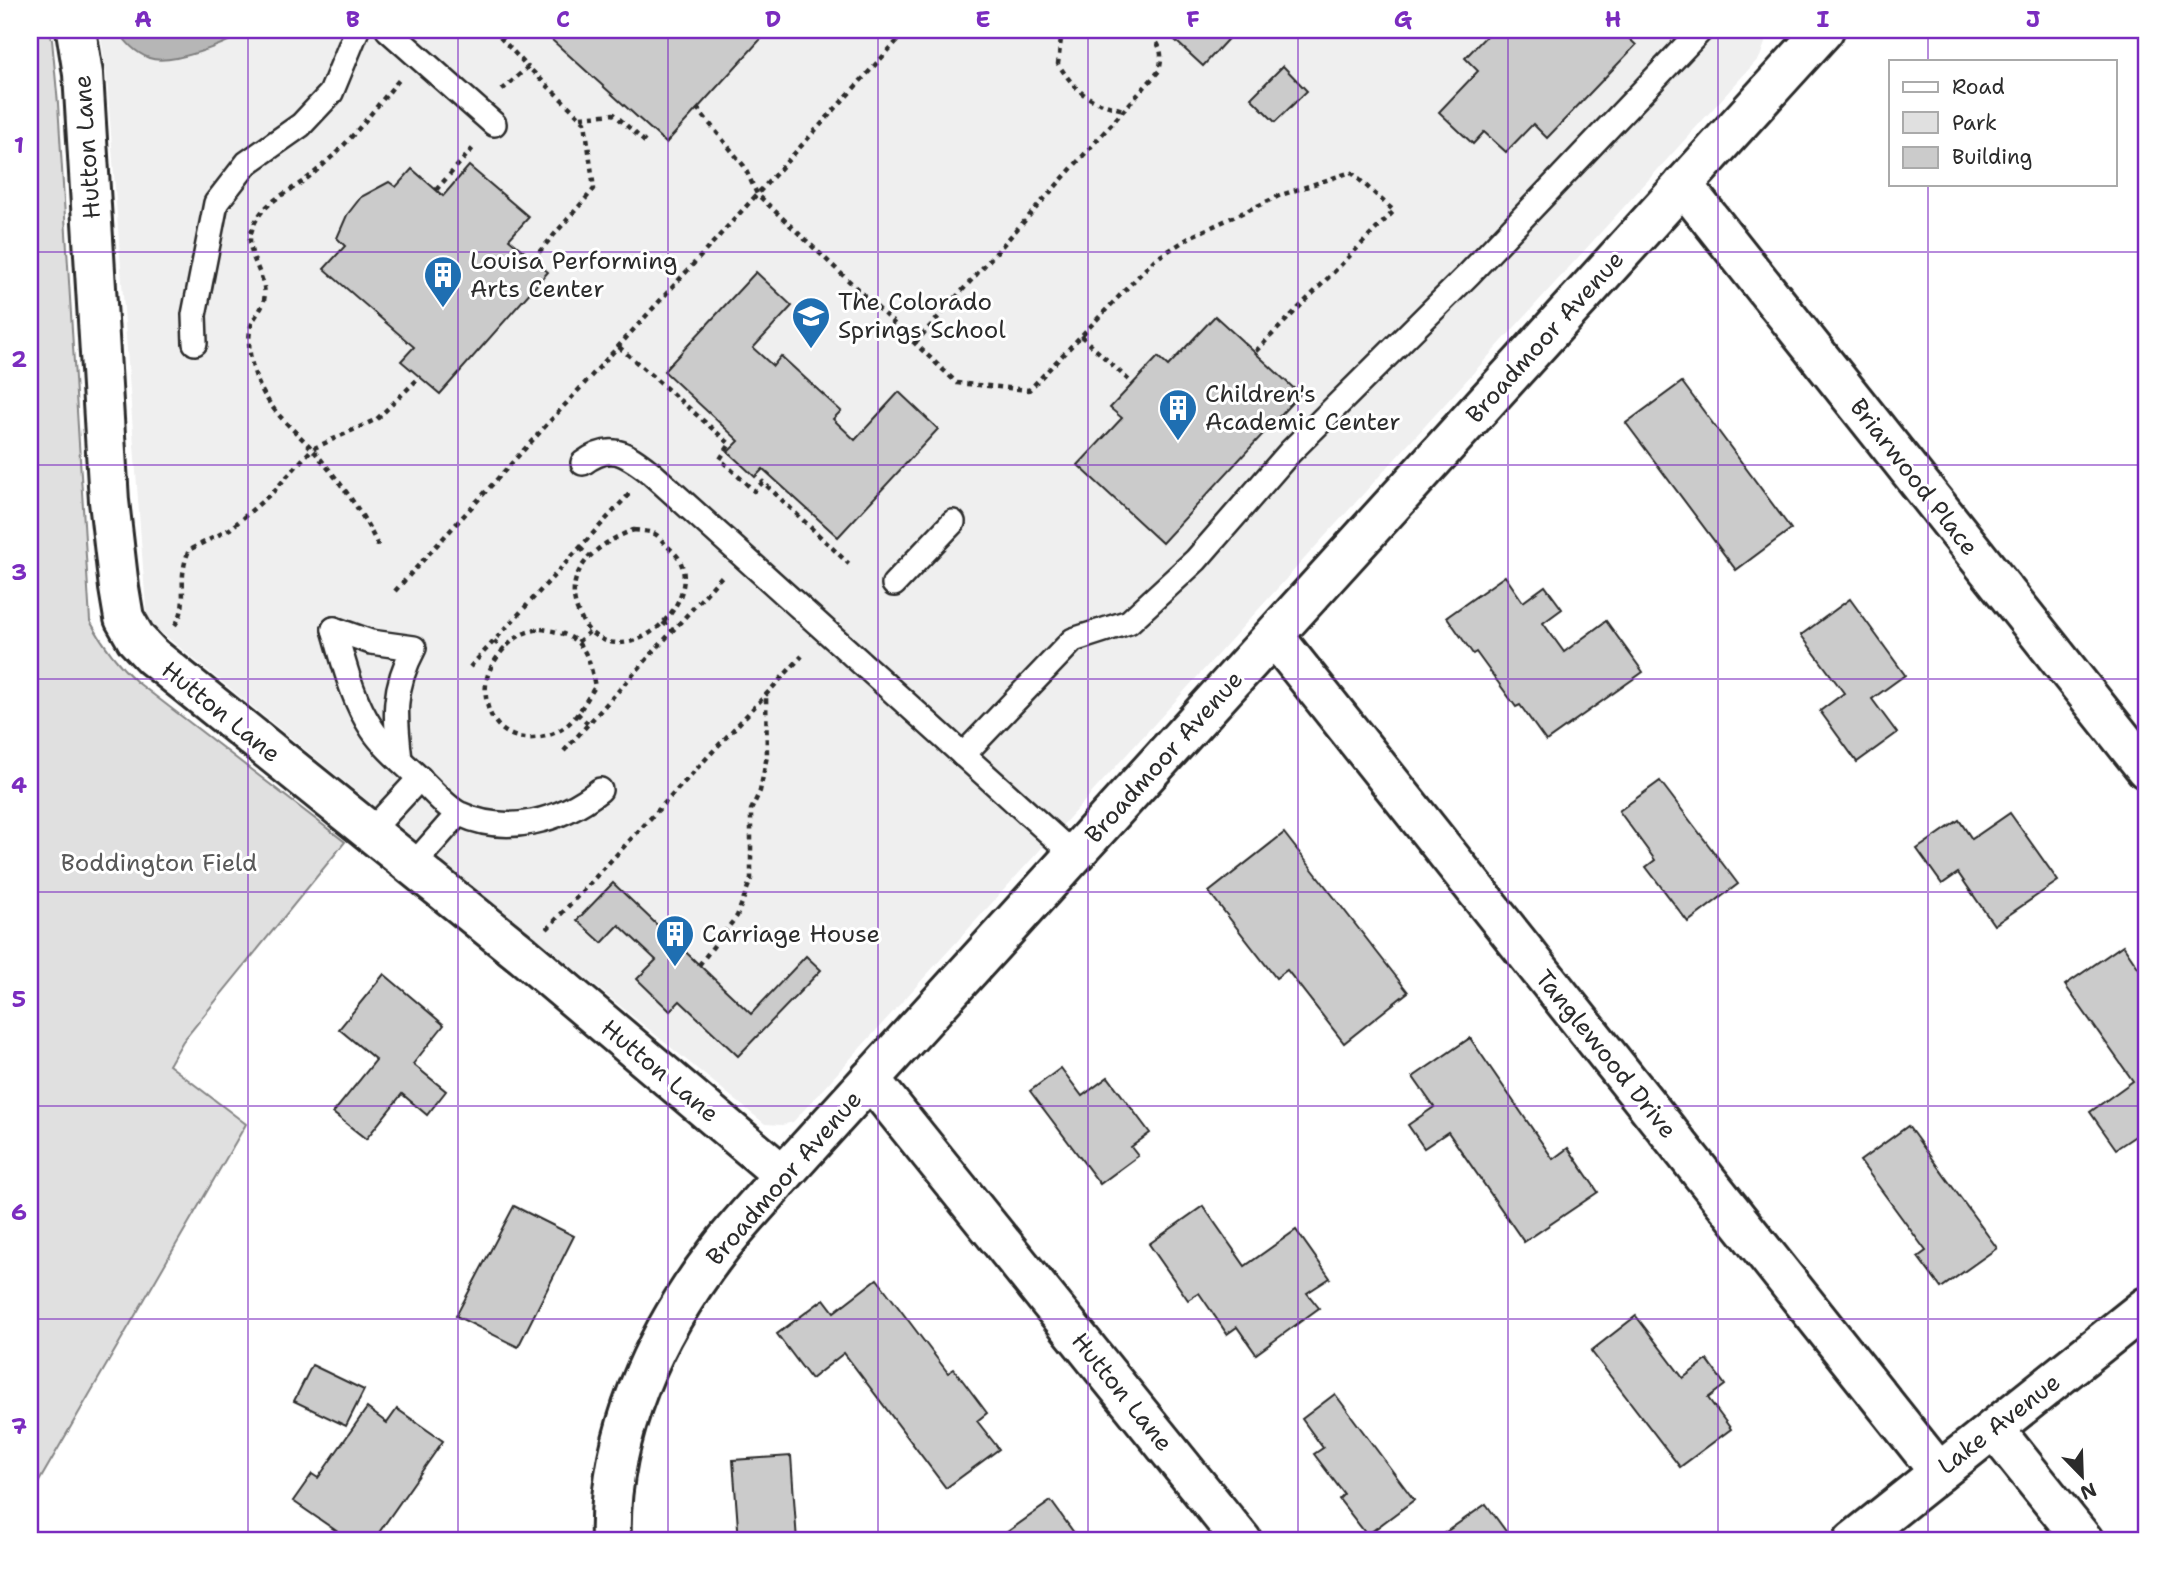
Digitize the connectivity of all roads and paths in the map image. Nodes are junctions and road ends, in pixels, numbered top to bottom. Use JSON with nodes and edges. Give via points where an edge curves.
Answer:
{"nodes":[{"id":1,"x":76,"y":30,"type":"edge"},
{"id":2,"x":357,"y":30,"type":"edge"},
{"id":3,"x":388,"y":30,"type":"edge"},
{"id":4,"x":493,"y":30,"type":"edge"},
{"id":5,"x":907,"y":30,"type":"edge"},
{"id":6,"x":1061,"y":30,"type":"edge"},
{"id":7,"x":1147,"y":30,"type":"edge"},
{"id":8,"x":1701,"y":30,"type":"edge"},
{"id":9,"x":1803,"y":38,"type":"edge"},
{"id":10,"x":419,"y":57,"type":"junction"},
{"id":11,"x":528,"y":67,"type":"junction"},
{"id":12,"x":496,"y":96,"type":"dead end"},
{"id":13,"x":697,"y":108,"type":"dead end"},
{"id":14,"x":1124,"y":110,"type":"junction"},
{"id":15,"x":580,"y":118,"type":"junction"},
{"id":16,"x":494,"y":124,"type":"joint"},
{"id":17,"x":646,"y":143,"type":"dead end"},
{"id":18,"x":1683,"y":185,"type":"junction"},
{"id":19,"x":436,"y":190,"type":"dead end"},
{"id":20,"x":757,"y":194,"type":"junction"},
{"id":21,"x":533,"y":259,"type":"dead end"},
{"id":22,"x":1081,"y":336,"type":"junction"},
{"id":23,"x":195,"y":343,"type":"dead end"},
{"id":24,"x":915,"y":343,"type":"junction"},
{"id":25,"x":619,"y":347,"type":"junction"},
{"id":26,"x":1255,"y":352,"type":"dead end"},
{"id":27,"x":420,"y":377,"type":"dead end"},
{"id":28,"x":1134,"y":385,"type":"dead end"},
{"id":29,"x":312,"y":449,"type":"junction"},
{"id":30,"x":583,"y":463,"type":"dead end"},
{"id":31,"x":650,"y":472,"type":"junction"},
{"id":32,"x":953,"y":522,"type":"dead end"},
{"id":33,"x":378,"y":546,"type":"dead end"},
{"id":34,"x":580,"y":548,"type":"junction"},
{"id":35,"x":741,"y":555,"type":"junction"},
{"id":36,"x":590,"y":556,"type":"junction"},
{"id":37,"x":849,"y":564,"type":"dead end"},
{"id":38,"x":894,"y":584,"type":"dead end"},
{"id":39,"x":395,"y":591,"type":"dead end"},
{"id":40,"x":663,"y":622,"type":"junction"},
{"id":41,"x":673,"y":631,"type":"junction"},
{"id":42,"x":589,"y":632,"type":"junction"},
{"id":43,"x":1274,"y":636,"type":"junction"},
{"id":44,"x":494,"y":641,"type":"junction"},
{"id":45,"x":579,"y":642,"type":"junction"},
{"id":46,"x":504,"y":650,"type":"junction"},
{"id":47,"x":152,"y":656,"type":"junction"},
{"id":48,"x":802,"y":656,"type":"dead end"},
{"id":49,"x":470,"y":667,"type":"dead end"},
{"id":50,"x":766,"y":695,"type":"junction"},
{"id":51,"x":578,"y":713,"type":"junction"},
{"id":52,"x":589,"y":725,"type":"junction"},
{"id":53,"x":564,"y":751,"type":"dead end"},
{"id":54,"x":963,"y":755,"type":"junction"},
{"id":55,"x":400,"y":760,"type":"junction"},
{"id":56,"x":2146,"y":769,"type":"edge"},
{"id":57,"x":420,"y":778,"type":"junction"},
{"id":58,"x":600,"y":790,"type":"dead end"},
{"id":59,"x":458,"y":814,"type":"junction"},
{"id":60,"x":370,"y":832,"type":"junction"},
{"id":61,"x":1074,"y":855,"type":"junction"},
{"id":62,"x":412,"y":866,"type":"junction"},
{"id":63,"x":523,"y":955,"type":"junction"},
{"id":64,"x":699,"y":965,"type":"dead end"},
{"id":65,"x":870,"y":1079,"type":"junction"},
{"id":66,"x":782,"y":1175,"type":"junction"},
{"id":67,"x":2146,"y":1307,"type":"edge"},
{"id":68,"x":1994,"y":1429,"type":"junction"},
{"id":69,"x":1938,"y":1472,"type":"junction"},
{"id":70,"x":611,"y":1541,"type":"edge"},
{"id":71,"x":1242,"y":1541,"type":"edge"},
{"id":72,"x":1853,"y":1541,"type":"edge"},
{"id":73,"x":2084,"y":1541,"type":"edge"}],
"edges":[{"from":1,"to":47,"type":"street","name":"Hutton Lane","via":[[83,75],[116,563],[124,618]]},
{"from":2,"to":23,"type":"lane","via":[[331,93],[301,125],[247,163],[216,203],[194,315]]},
{"from":3,"to":10,"type":"lane"},
{"from":4,"to":11,"type":"path"},
{"from":5,"to":20,"type":"path"},
{"from":6,"to":14,"type":"path","via":[[1058,64],[1074,88],[1097,103]]},
{"from":7,"to":14,"type":"path","via":[[1163,57],[1159,71]]},
{"from":8,"to":54,"type":"lane","via":[[1469,274],[1290,452],[1196,560],[1129,622],[1073,640]]},
{"from":9,"to":18,"type":"street","name":"Broadmoor Avenue"},
{"from":10,"to":16,"type":"lane"},
{"from":10,"to":29,"type":"path","via":[[336,153],[266,206],[250,237],[264,300],[251,325],[249,347],[255,375],[278,415]]},
{"from":11,"to":12,"type":"path"},
{"from":11,"to":15,"type":"path"},
{"from":13,"to":20,"type":"path","via":[[744,166]]},
{"from":14,"to":24,"type":"path"},
{"from":15,"to":17,"type":"path","via":[[614,114]]},
{"from":15,"to":21,"type":"path","via":[[585,122],[594,189]]},
{"from":16,"to":19,"type":"path"},
{"from":18,"to":43,"type":"street","name":"Broadmoor Avenue"},
{"from":18,"to":56,"type":"street","name":"Briarwood Place"},
{"from":20,"to":24,"type":"path"},
{"from":20,"to":25,"type":"path"},
{"from":22,"to":24,"type":"path","via":[[1029,390],[957,383]]},
{"from":22,"to":26,"type":"path","via":[[1154,260],[1192,236],[1281,195],[1351,172],[1394,211]]},
{"from":22,"to":28,"type":"path"},
{"from":25,"to":37,"type":"path","via":[[730,444],[720,459],[754,491],[763,482]]},
{"from":25,"to":39,"type":"path"},
{"from":27,"to":29,"type":"path","via":[[377,419]]},
{"from":29,"to":33,"type":"path","via":[[365,517]]},
{"from":29,"to":47,"type":"path","via":[[273,492],[230,529],[189,550],[180,618]]},
{"from":30,"to":31,"type":"lane","via":[[607,450]]},
{"from":31,"to":34,"type":"path"},
{"from":31,"to":35,"type":"lane"},
{"from":32,"to":38,"type":"lane"},
{"from":34,"to":36,"type":"path"},
{"from":34,"to":44,"type":"path"},
{"from":35,"to":41,"type":"path"},
{"from":35,"to":54,"type":"lane"},
{"from":36,"to":40,"type":"path","via":[[623,533],[654,533],[679,557],[683,577],[680,599]]},
{"from":36,"to":42,"type":"path","via":[[576,575],[573,600]]},
{"from":40,"to":41,"type":"path"},
{"from":40,"to":42,"type":"path","via":[[651,634],[617,645]]},
{"from":41,"to":52,"type":"path"},
{"from":42,"to":45,"type":"path"},
{"from":43,"to":61,"type":"street","name":"Broadmoor Avenue"},
{"from":43,"to":69,"type":"street","name":"Tanglewood Drive"},
{"from":44,"to":46,"type":"path"},
{"from":44,"to":49,"type":"path"},
{"from":45,"to":46,"type":"path","via":[[561,632],[541,629],[525,633]]},
{"from":45,"to":51,"type":"path","via":[[590,661],[595,687]]},
{"from":46,"to":51,"type":"path","via":[[487,678],[496,726],[513,737],[538,739],[565,727]]},
{"from":47,"to":60,"type":"street","name":"Hutton Lane"},
{"from":48,"to":50,"type":"path"},
{"from":50,"to":63,"type":"path"},
{"from":50,"to":64,"type":"path","via":[[767,756],[751,810],[751,879],[737,916]]},
{"from":51,"to":52,"type":"path"},
{"from":52,"to":53,"type":"path"},
{"from":54,"to":61,"type":"lane"},
{"from":55,"to":55,"type":"lane","via":[[395,712],[403,669],[414,648],[371,642],[334,629],[351,688],[372,729]]},
{"from":55,"to":57,"type":"lane"},
{"from":57,"to":59,"type":"lane"},
{"from":57,"to":60,"type":"lane"},
{"from":58,"to":59,"type":"lane","via":[[555,817],[530,822],[499,826]]},
{"from":59,"to":62,"type":"lane"},
{"from":60,"to":62,"type":"street","name":"Hutton Lane"},
{"from":61,"to":65,"type":"street","name":"Broadmoor Avenue"},
{"from":62,"to":63,"type":"street","name":"Hutton Lane"},
{"from":63,"to":66,"type":"street","name":"Hutton Lane"},
{"from":65,"to":66,"type":"street","name":"Broadmoor Avenue"},
{"from":65,"to":71,"type":"street","name":"Hutton Lane"},
{"from":66,"to":70,"type":"street","name":"Broadmoor Avenue","via":[[717,1251],[658,1346],[634,1400],[618,1454],[610,1502]]},
{"from":67,"to":68,"type":"street","name":"Lake Avenue"},
{"from":68,"to":69,"type":"street","name":"Lake Avenue"},
{"from":68,"to":73,"type":"street"},
{"from":69,"to":72,"type":"street","name":"Lake Avenue"}]}
